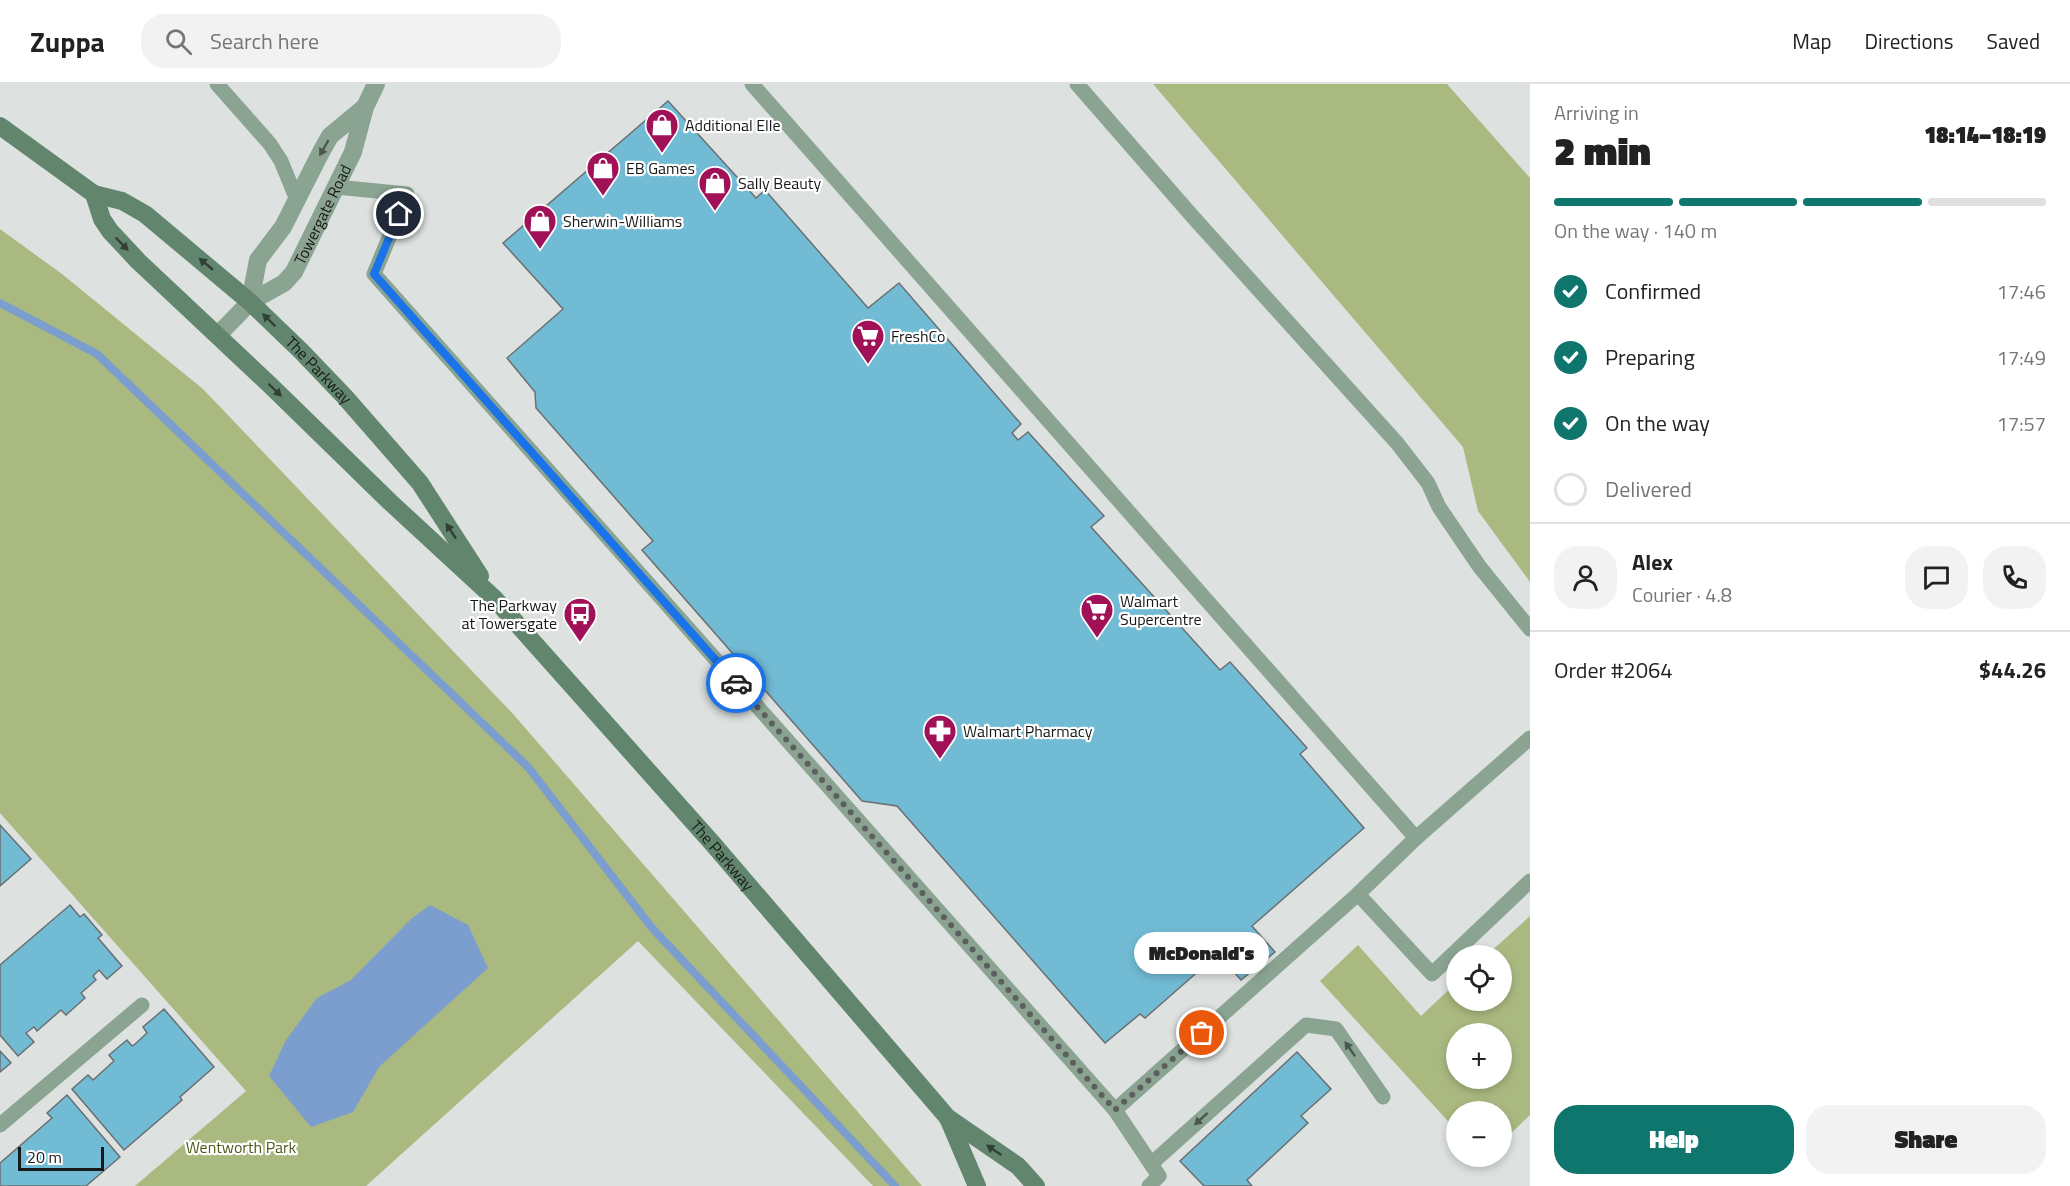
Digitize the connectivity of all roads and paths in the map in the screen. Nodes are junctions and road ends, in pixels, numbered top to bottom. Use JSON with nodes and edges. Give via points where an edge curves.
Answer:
{"nodes":[{"id":1,"x":217,"y":84,"type":"edge"},
{"id":2,"x":376,"y":84,"type":"edge"},
{"id":3,"x":752,"y":84,"type":"edge"},
{"id":4,"x":1077,"y":84,"type":"edge"},
{"id":5,"x":365,"y":107,"type":"junction"},
{"id":6,"x":0,"y":126,"type":"edge"},
{"id":7,"x":336,"y":188,"type":"junction"},
{"id":8,"x":94,"y":194,"type":"junction"},
{"id":9,"x":297,"y":200,"type":"junction"},
{"id":10,"x":250,"y":302,"type":"junction"},
{"id":11,"x":218,"y":335,"type":"junction"},
{"id":12,"x":494,"y":598,"type":"junction"},
{"id":13,"x":1530,"y":629,"type":"edge"},
{"id":14,"x":1530,"y":738,"type":"edge"},
{"id":15,"x":1416,"y":838,"type":"junction"},
{"id":16,"x":1530,"y":880,"type":"edge"},
{"id":17,"x":1358,"y":894,"type":"junction"},
{"id":18,"x":142,"y":1005,"type":"dead end"},
{"id":19,"x":1383,"y":1097,"type":"dead end"},
{"id":20,"x":1115,"y":1110,"type":"junction"},
{"id":21,"x":948,"y":1118,"type":"junction"},
{"id":22,"x":0,"y":1125,"type":"edge"},
{"id":23,"x":1151,"y":1164,"type":"junction"},
{"id":24,"x":976,"y":1186,"type":"edge"},
{"id":25,"x":1036,"y":1186,"type":"edge"},
{"id":26,"x":1149,"y":1186,"type":"edge"}],
"edges":[{"from":1,"to":9,"type":"lane","via":[[270,144]]},
{"from":2,"to":5,"type":"street","name":"Towergate Road"},
{"from":3,"to":15,"type":"lane"},
{"from":4,"to":13,"type":"lane","via":[[1397,442],[1428,483],[1439,507],[1479,566]]},
{"from":5,"to":7,"type":"street","name":"Towergate Road","via":[[353,152]]},
{"from":5,"to":9,"type":"street","name":"Towergate Road","one_way":true,"via":[[330,136]]},
{"from":6,"to":8,"type":"main road","name":"The Parkway"},
{"from":7,"to":10,"type":"street","name":"Towergate Road","via":[[294,272],[284,283]]},
{"from":7,"to":20,"type":"lane","via":[[407,194],[374,274]]},
{"from":10,"to":8,"type":"main road","name":"The Parkway","one_way":true,"via":[[146,214],[122,201]]},
{"from":8,"to":11,"type":"main road","name":"The Parkway","one_way":true,"via":[[110,231]]},
{"from":9,"to":10,"type":"street","name":"Towergate Road","via":[[258,260]]},
{"from":10,"to":11,"type":"street","name":"Towergate Road"},
{"from":12,"to":10,"type":"main road","name":"The Parkway","one_way":true,"via":[[420,483],[302,351]]},
{"from":11,"to":12,"type":"main road","name":"The Parkway","one_way":true},
{"from":12,"to":21,"type":"main road","name":"The Parkway","via":[[713,844]]},
{"from":14,"to":15,"type":"lane"},
{"from":15,"to":17,"type":"lane"},
{"from":16,"to":17,"type":"lane","via":[[1432,974]]},
{"from":17,"to":20,"type":"lane"},
{"from":18,"to":22,"type":"lane"},
{"from":19,"to":23,"type":"lane","one_way":true,"via":[[1336,1029],[1306,1025]]},
{"from":20,"to":23,"type":"lane"},
{"from":21,"to":24,"type":"main road","name":"The Parkway"},
{"from":25,"to":21,"type":"main road","name":"The Parkway","one_way":true,"via":[[1018,1166]]},
{"from":23,"to":26,"type":"lane","via":[[1159,1176]]}]}
